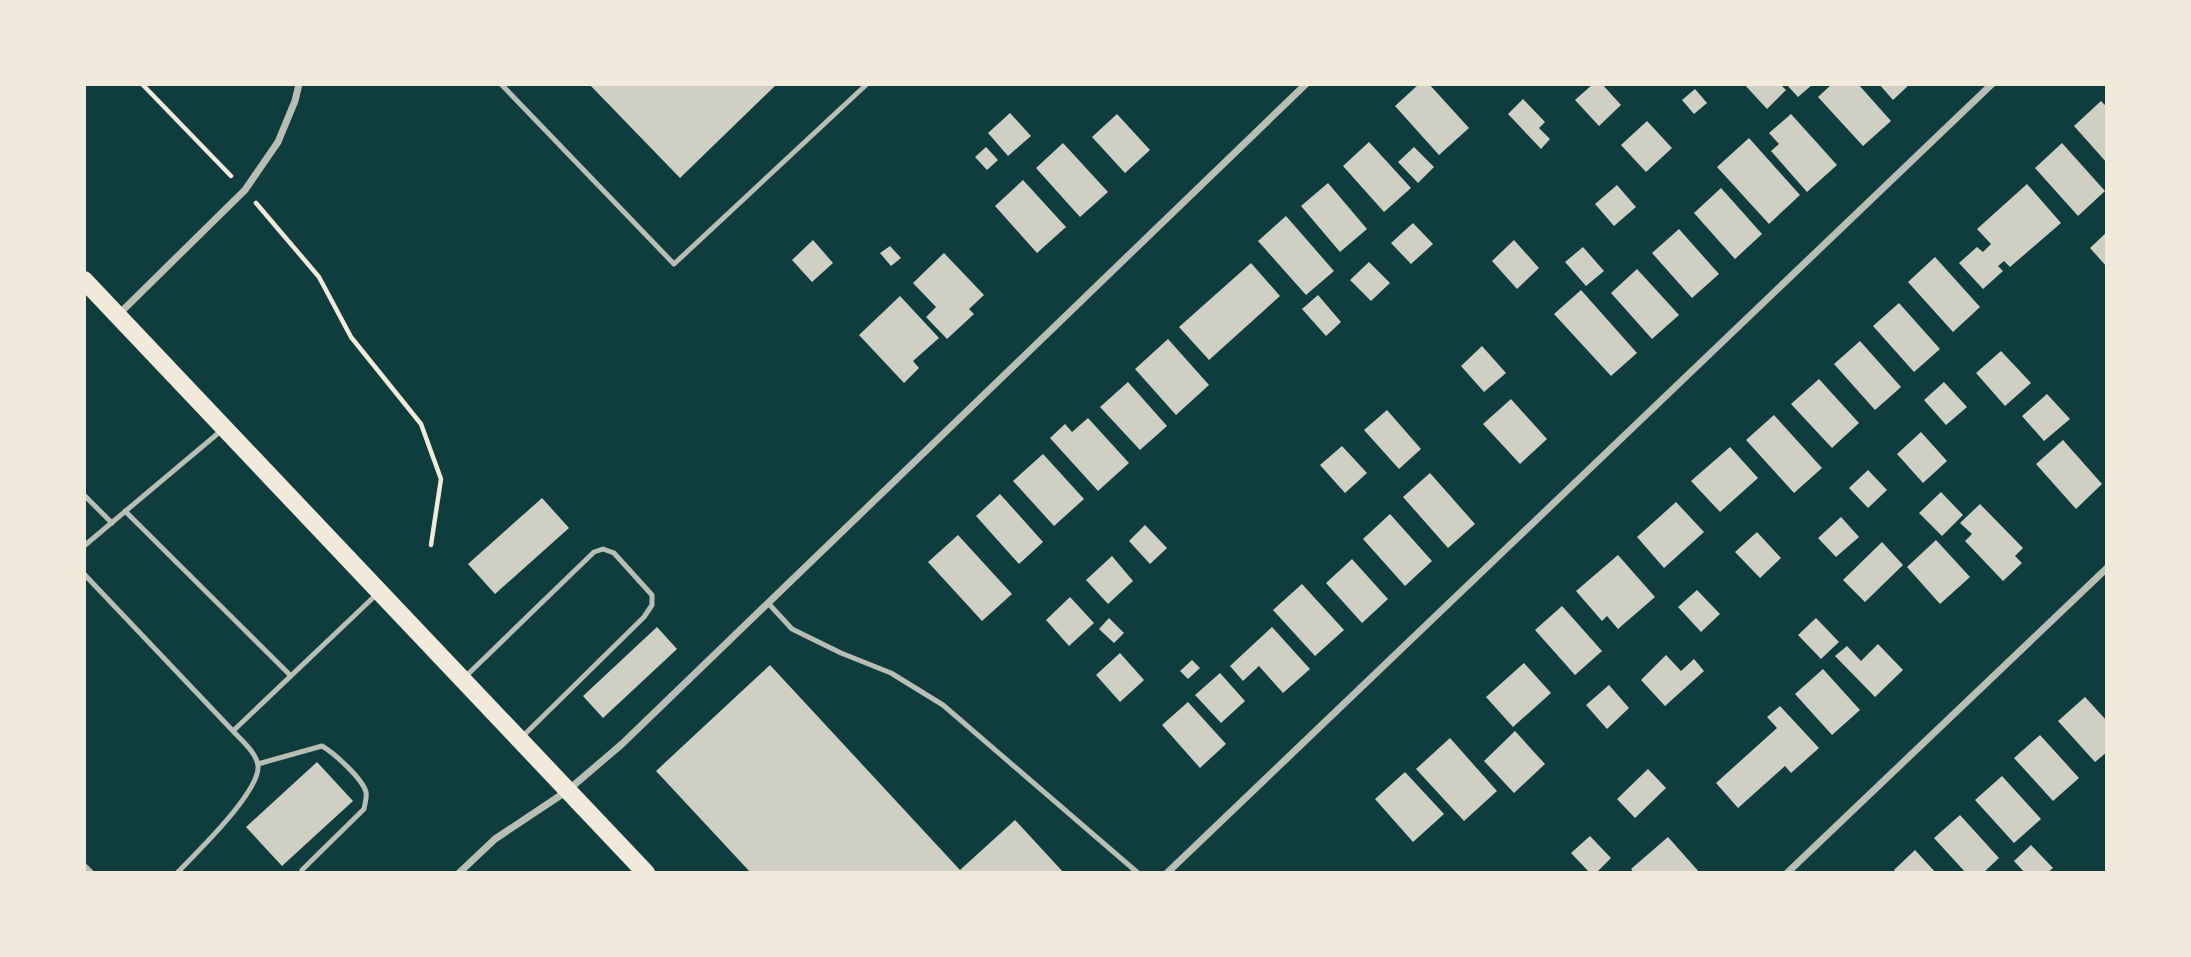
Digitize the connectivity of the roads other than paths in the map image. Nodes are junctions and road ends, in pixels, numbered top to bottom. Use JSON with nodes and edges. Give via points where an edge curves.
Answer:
{"nodes":[{"id":1,"x":299,"y":84,"type":"edge"},
{"id":2,"x":501,"y":84,"type":"edge"},
{"id":3,"x":867,"y":84,"type":"edge"},
{"id":4,"x":1306,"y":84,"type":"edge"},
{"id":5,"x":1992,"y":84,"type":"edge"},
{"id":6,"x":84,"y":280,"type":"edge"},
{"id":7,"x":117,"y":315,"type":"junction"},
{"id":8,"x":225,"y":428,"type":"junction"},
{"id":9,"x":84,"y":495,"type":"edge"},
{"id":10,"x":125,"y":511,"type":"junction"},
{"id":11,"x":112,"y":523,"type":"junction"},
{"id":12,"x":84,"y":547,"type":"edge"},
{"id":13,"x":2107,"y":568,"type":"edge"},
{"id":14,"x":84,"y":574,"type":"edge"},
{"id":15,"x":379,"y":592,"type":"junction"},
{"id":16,"x":768,"y":603,"type":"junction"},
{"id":17,"x":291,"y":676,"type":"junction"},
{"id":18,"x":462,"y":680,"type":"junction"},
{"id":19,"x":233,"y":731,"type":"junction"},
{"id":20,"x":519,"y":740,"type":"junction"},
{"id":21,"x":258,"y":764,"type":"junction"},
{"id":22,"x":567,"y":791,"type":"junction"},
{"id":23,"x":84,"y":865,"type":"edge"},
{"id":24,"x":302,"y":870,"type":"dead end"},
{"id":25,"x":92,"y":873,"type":"edge"},
{"id":26,"x":177,"y":873,"type":"edge"},
{"id":27,"x":459,"y":873,"type":"edge"},
{"id":28,"x":646,"y":873,"type":"edge"},
{"id":29,"x":1138,"y":873,"type":"edge"},
{"id":30,"x":1167,"y":873,"type":"edge"},
{"id":31,"x":1787,"y":873,"type":"edge"}],
"edges":[{"from":1,"to":7,"type":"street","via":[[278,142],[245,190]]},
{"from":2,"to":3,"type":"lane","via":[[674,264]]},
{"from":4,"to":16,"type":"street"},
{"from":5,"to":30,"type":"street"},
{"from":6,"to":7,"type":"main road"},
{"from":7,"to":8,"type":"main road"},
{"from":8,"to":10,"type":"lane"},
{"from":8,"to":15,"type":"main road"},
{"from":9,"to":11,"type":"lane"},
{"from":10,"to":11,"type":"lane"},
{"from":10,"to":17,"type":"lane"},
{"from":11,"to":12,"type":"lane"},
{"from":13,"to":31,"type":"street"},
{"from":14,"to":19,"type":"lane"},
{"from":15,"to":17,"type":"lane"},
{"from":15,"to":18,"type":"main road"},
{"from":16,"to":22,"type":"street"},
{"from":16,"to":29,"type":"lane","via":[[792,629],[891,673],[943,705]]},
{"from":17,"to":19,"type":"lane"},
{"from":18,"to":20,"type":"main road"},
{"from":18,"to":20,"type":"lane","via":[[594,552],[603,548],[614,553],[652,595],[652,605]]},
{"from":19,"to":21,"type":"lane"},
{"from":20,"to":22,"type":"main road"},
{"from":21,"to":24,"type":"lane","via":[[322,746],[363,784],[367,795],[364,809]]},
{"from":21,"to":26,"type":"lane","via":[[254,783],[231,817]]},
{"from":22,"to":27,"type":"street","via":[[495,839]]},
{"from":22,"to":28,"type":"main road"},
{"from":23,"to":25,"type":"lane"}]}
